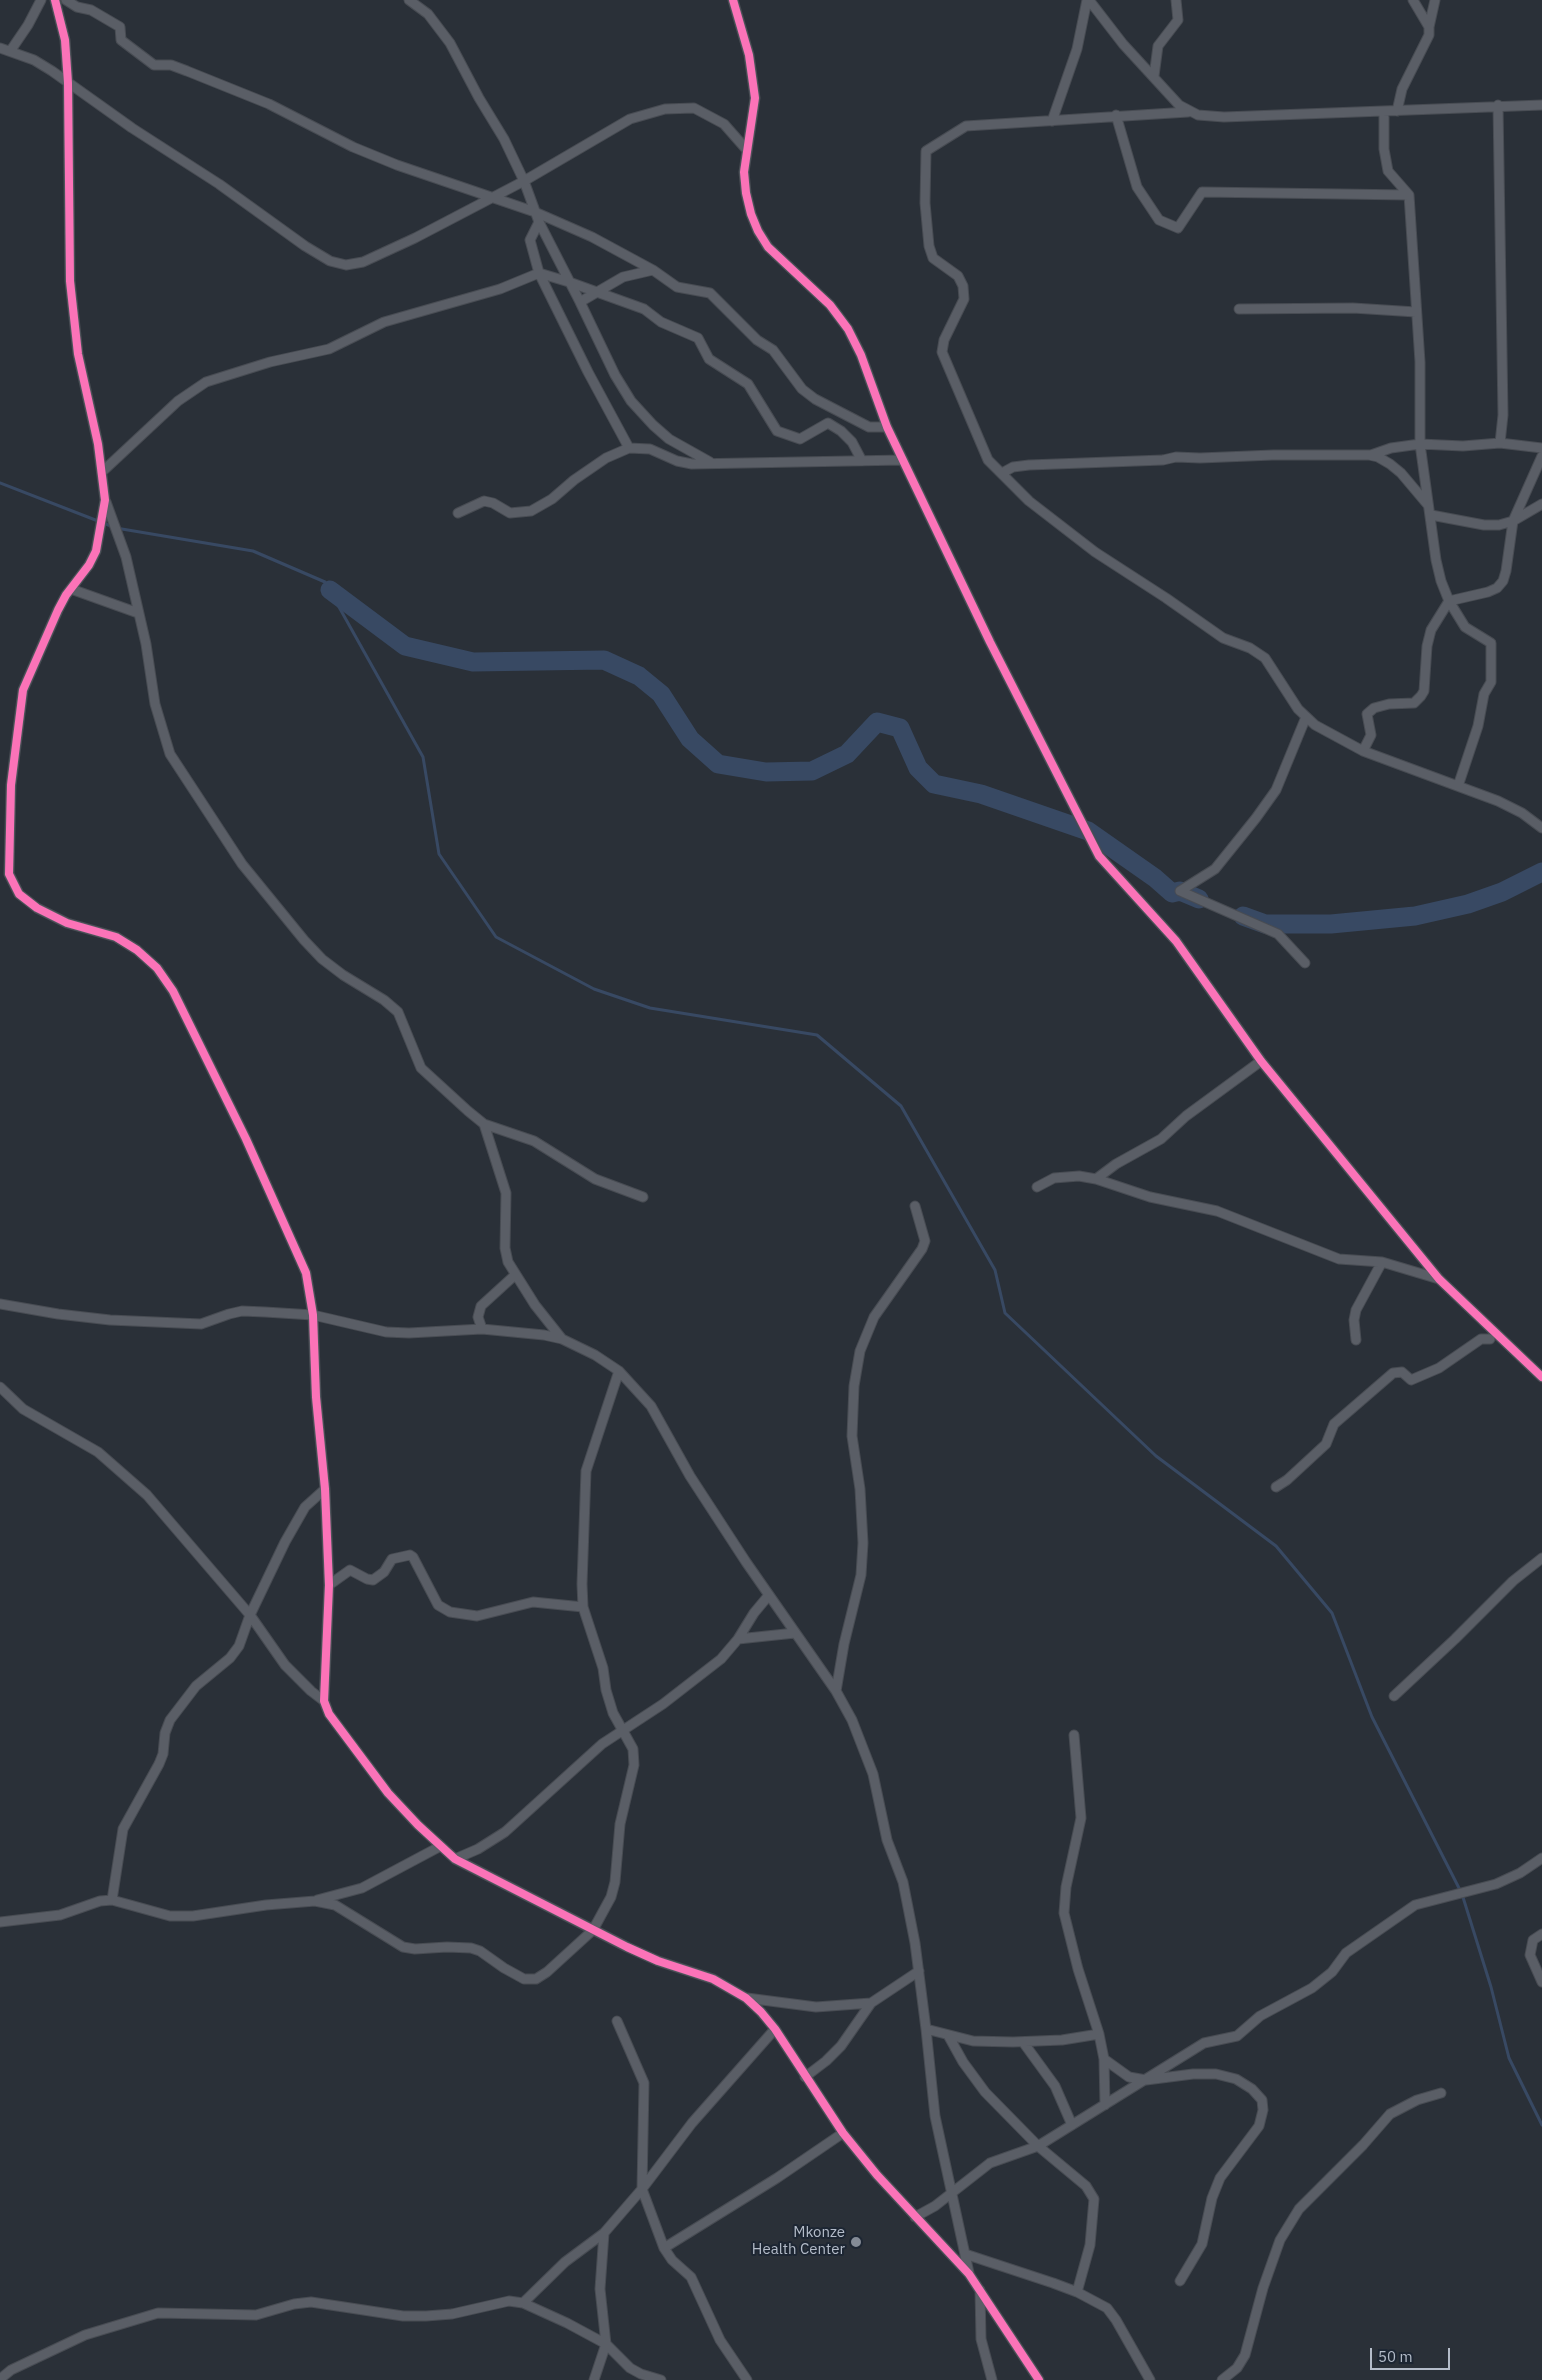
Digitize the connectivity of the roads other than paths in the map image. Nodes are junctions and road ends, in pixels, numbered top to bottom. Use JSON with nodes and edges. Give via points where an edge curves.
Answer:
{"nodes":[{"id":1,"x":41,"y":0,"type":"edge"},
{"id":2,"x":55,"y":0,"type":"edge"},
{"id":3,"x":66,"y":0,"type":"edge"},
{"id":4,"x":409,"y":0,"type":"edge"},
{"id":5,"x":734,"y":0,"type":"edge"},
{"id":6,"x":1088,"y":0,"type":"edge"},
{"id":7,"x":1176,"y":0,"type":"edge"},
{"id":8,"x":1412,"y":0,"type":"edge"},
{"id":9,"x":1435,"y":0,"type":"edge"},
{"id":10,"x":1429,"y":27,"type":"junction"},
{"id":11,"x":0,"y":48,"type":"edge"},
{"id":12,"x":11,"y":50,"type":"junction"},
{"id":13,"x":1154,"y":76,"type":"junction"},
{"id":14,"x":68,"y":83,"type":"junction"},
{"id":15,"x":1498,"y":105,"type":"junction"},
{"id":16,"x":1542,"y":105,"type":"edge"},
{"id":17,"x":1397,"y":111,"type":"junction"},
{"id":18,"x":1188,"y":112,"type":"junction"},
{"id":19,"x":1384,"y":112,"type":"junction"},
{"id":20,"x":1116,"y":115,"type":"junction"},
{"id":21,"x":1052,"y":121,"type":"junction"},
{"id":22,"x":746,"y":148,"type":"junction"},
{"id":23,"x":524,"y":181,"type":"junction"},
{"id":24,"x":1409,"y":195,"type":"junction"},
{"id":25,"x":492,"y":197,"type":"junction"},
{"id":26,"x":535,"y":212,"type":"junction"},
{"id":27,"x":539,"y":222,"type":"junction"},
{"id":28,"x":653,"y":270,"type":"junction"},
{"id":29,"x":539,"y":273,"type":"junction"},
{"id":30,"x":569,"y":282,"type":"junction"},
{"id":31,"x":597,"y":293,"type":"junction"},
{"id":32,"x":580,"y":302,"type":"junction"},
{"id":33,"x":1239,"y":309,"type":"dead end"},
{"id":34,"x":1416,"y":312,"type":"junction"},
{"id":35,"x":887,"y":427,"type":"junction"},
{"id":36,"x":1500,"y":443,"type":"junction"},
{"id":37,"x":1420,"y":444,"type":"junction"},
{"id":38,"x":629,"y":448,"type":"junction"},
{"id":39,"x":1542,"y":448,"type":"edge"},
{"id":40,"x":1369,"y":455,"type":"junction"},
{"id":41,"x":1542,"y":456,"type":"edge"},
{"id":42,"x":862,"y":460,"type":"junction"},
{"id":43,"x":903,"y":460,"type":"junction"},
{"id":44,"x":710,"y":462,"type":"junction"},
{"id":45,"x":103,"y":471,"type":"junction"},
{"id":46,"x":1002,"y":473,"type":"junction"},
{"id":47,"x":105,"y":500,"type":"junction"},
{"id":48,"x":1542,"y":504,"type":"edge"},
{"id":49,"x":1429,"y":505,"type":"junction"},
{"id":50,"x":458,"y":513,"type":"dead end"},
{"id":51,"x":1431,"y":515,"type":"junction"},
{"id":52,"x":1513,"y":521,"type":"junction"},
{"id":53,"x":71,"y":589,"type":"junction"},
{"id":54,"x":1449,"y":601,"type":"junction"},
{"id":55,"x":138,"y":613,"type":"junction"},
{"id":56,"x":1306,"y":718,"type":"junction"},
{"id":57,"x":1363,"y":751,"type":"junction"},
{"id":58,"x":1458,"y":786,"type":"junction"},
{"id":59,"x":1542,"y":828,"type":"edge"},
{"id":60,"x":1305,"y":962,"type":"dead end"},
{"id":61,"x":1261,"y":1061,"type":"junction"},
{"id":62,"x":484,"y":1124,"type":"junction"},
{"id":63,"x":1096,"y":1179,"type":"junction"},
{"id":64,"x":1037,"y":1188,"type":"dead end"},
{"id":65,"x":643,"y":1197,"type":"dead end"},
{"id":66,"x":915,"y":1206,"type":"dead end"},
{"id":67,"x":1382,"y":1262,"type":"junction"},
{"id":68,"x":515,"y":1275,"type":"junction"},
{"id":69,"x":1439,"y":1279,"type":"junction"},
{"id":70,"x":0,"y":1304,"type":"edge"},
{"id":71,"x":313,"y":1315,"type":"junction"},
{"id":72,"x":482,"y":1329,"type":"junction"},
{"id":73,"x":562,"y":1339,"type":"junction"},
{"id":74,"x":1356,"y":1340,"type":"dead end"},
{"id":75,"x":1490,"y":1340,"type":"dead end"},
{"id":76,"x":619,"y":1371,"type":"junction"},
{"id":77,"x":1542,"y":1376,"type":"edge"},
{"id":78,"x":0,"y":1387,"type":"edge"},
{"id":79,"x":1276,"y":1487,"type":"dead end"},
{"id":80,"x":325,"y":1489,"type":"junction"},
{"id":81,"x":1542,"y":1558,"type":"edge"},
{"id":82,"x":329,"y":1585,"type":"junction"},
{"id":83,"x":770,"y":1595,"type":"junction"},
{"id":84,"x":583,"y":1607,"type":"junction"},
{"id":85,"x":250,"y":1615,"type":"junction"},
{"id":86,"x":795,"y":1633,"type":"junction"},
{"id":87,"x":738,"y":1640,"type":"junction"},
{"id":88,"x":836,"y":1691,"type":"junction"},
{"id":89,"x":1394,"y":1696,"type":"dead end"},
{"id":90,"x":324,"y":1701,"type":"junction"},
{"id":91,"x":623,"y":1732,"type":"junction"},
{"id":92,"x":1074,"y":1735,"type":"dead end"},
{"id":93,"x":439,"y":1847,"type":"junction"},
{"id":94,"x":1542,"y":1858,"type":"edge"},
{"id":95,"x":455,"y":1859,"type":"junction"},
{"id":96,"x":112,"y":1900,"type":"junction"},
{"id":97,"x":315,"y":1901,"type":"junction"},
{"id":98,"x":0,"y":1922,"type":"edge"},
{"id":99,"x":593,"y":1930,"type":"junction"},
{"id":100,"x":1542,"y":1934,"type":"edge"},
{"id":101,"x":918,"y":1970,"type":"junction"},
{"id":102,"x":1542,"y":1982,"type":"edge"},
{"id":103,"x":746,"y":1998,"type":"junction"},
{"id":104,"x":871,"y":2003,"type":"junction"},
{"id":105,"x":617,"y":2021,"type":"dead end"},
{"id":106,"x":775,"y":2029,"type":"junction"},
{"id":107,"x":926,"y":2029,"type":"junction"},
{"id":108,"x":1099,"y":2034,"type":"junction"},
{"id":109,"x":948,"y":2035,"type":"junction"},
{"id":110,"x":1023,"y":2042,"type":"junction"},
{"id":111,"x":1104,"y":2059,"type":"junction"},
{"id":112,"x":805,"y":2077,"type":"junction"},
{"id":113,"x":1146,"y":2080,"type":"junction"},
{"id":114,"x":1441,"y":2093,"type":"dead end"},
{"id":115,"x":1105,"y":2105,"type":"junction"},
{"id":116,"x":1072,"y":2125,"type":"junction"},
{"id":117,"x":844,"y":2133,"type":"junction"},
{"id":118,"x":1038,"y":2146,"type":"junction"},
{"id":119,"x":642,"y":2189,"type":"junction"},
{"id":120,"x":952,"y":2192,"type":"junction"},
{"id":121,"x":915,"y":2217,"type":"junction"},
{"id":122,"x":604,"y":2233,"type":"junction"},
{"id":123,"x":664,"y":2248,"type":"junction"},
{"id":124,"x":965,"y":2254,"type":"junction"},
{"id":125,"x":969,"y":2274,"type":"junction"},
{"id":126,"x":1180,"y":2281,"type":"dead end"},
{"id":127,"x":980,"y":2290,"type":"junction"},
{"id":128,"x":1077,"y":2292,"type":"junction"},
{"id":129,"x":523,"y":2303,"type":"junction"},
{"id":130,"x":606,"y":2344,"type":"junction"},
{"id":131,"x":0,"y":2379,"type":"edge"},
{"id":132,"x":1225,"y":2379,"type":"edge"},
{"id":133,"x":594,"y":2380,"type":"edge"},
{"id":134,"x":661,"y":2380,"type":"edge"},
{"id":135,"x":747,"y":2380,"type":"edge"},
{"id":136,"x":992,"y":2380,"type":"edge"},
{"id":137,"x":1039,"y":2380,"type":"edge"},
{"id":138,"x":1150,"y":2380,"type":"edge"}],
"edges":[{"from":1,"to":12,"type":"street"},
{"from":2,"to":14,"type":"street","via":[[65,40]]},
{"from":3,"to":25,"type":"street","via":[[120,27],[121,40],[149,63],[171,65],[214,81],[396,165]]},
{"from":4,"to":23,"type":"street","via":[[428,14],[450,43]]},
{"from":5,"to":22,"type":"street","via":[[749,55],[754,98]]},
{"from":6,"to":13,"type":"street"},
{"from":6,"to":21,"type":"street","via":[[1077,48]]},
{"from":7,"to":13,"type":"street","via":[[1178,20],[1158,46]]},
{"from":8,"to":10,"type":"street"},
{"from":9,"to":10,"type":"street"},
{"from":10,"to":17,"type":"street","via":[[1429,35],[1398,100]]},
{"from":11,"to":12,"type":"street"},
{"from":12,"to":14,"type":"street","via":[[34,60]]},
{"from":13,"to":18,"type":"street"},
{"from":14,"to":25,"type":"street","via":[[330,261],[346,265],[363,262]]},
{"from":14,"to":45,"type":"street","via":[[70,282],[78,354]]},
{"from":15,"to":16,"type":"street"},
{"from":15,"to":17,"type":"street"},
{"from":15,"to":36,"type":"street","via":[[1503,415]]},
{"from":17,"to":19,"type":"street"},
{"from":18,"to":19,"type":"street","via":[[1224,117]]},
{"from":18,"to":20,"type":"street"},
{"from":19,"to":24,"type":"street","via":[[1384,150],[1388,171]]},
{"from":20,"to":21,"type":"street"},
{"from":20,"to":24,"type":"street","via":[[1137,187],[1159,220],[1178,228],[1202,192]]},
{"from":21,"to":46,"type":"street","via":[[966,126],[926,151],[925,202],[932,258],[958,276],[964,286],[964,299],[944,340],[942,352],[988,460]]},
{"from":22,"to":23,"type":"street","via":[[724,124],[694,108],[665,109],[630,119]]},
{"from":22,"to":35,"type":"street","via":[[746,193],[758,231],[768,247],[830,305],[848,328]]},
{"from":23,"to":25,"type":"street"},
{"from":23,"to":26,"type":"street"},
{"from":24,"to":34,"type":"street"},
{"from":25,"to":26,"type":"street"},
{"from":26,"to":27,"type":"street"},
{"from":26,"to":28,"type":"street","via":[[592,237]]},
{"from":27,"to":29,"type":"street","via":[[530,240]]},
{"from":27,"to":30,"type":"street"},
{"from":28,"to":31,"type":"street","via":[[623,277]]},
{"from":28,"to":35,"type":"street","via":[[677,287],[710,293],[757,340],[773,350],[802,389],[815,399],[869,427]]},
{"from":29,"to":30,"type":"street"},
{"from":29,"to":38,"type":"street"},
{"from":29,"to":45,"type":"street","via":[[500,289],[384,322],[329,349],[270,362],[206,382],[178,401]]},
{"from":30,"to":31,"type":"street"},
{"from":30,"to":32,"type":"street"},
{"from":31,"to":32,"type":"street"},
{"from":31,"to":42,"type":"street","via":[[644,308],[661,322],[698,338],[709,359],[748,384],[777,431],[800,439],[828,423],[852,442]]},
{"from":32,"to":44,"type":"street","via":[[615,376],[644,416],[669,439]]},
{"from":33,"to":34,"type":"street","via":[[1353,308]]},
{"from":34,"to":37,"type":"street"},
{"from":35,"to":43,"type":"street"},
{"from":36,"to":37,"type":"street","via":[[1463,446]]},
{"from":36,"to":39,"type":"street"},
{"from":37,"to":40,"type":"street"},
{"from":37,"to":49,"type":"street"},
{"from":38,"to":44,"type":"street","via":[[650,449],[692,464]]},
{"from":38,"to":50,"type":"street","via":[[606,458],[532,511],[510,513],[484,501]]},
{"from":40,"to":46,"type":"street","via":[[1176,457],[1029,465]]},
{"from":40,"to":49,"type":"street","via":[[1378,457],[1401,473]]},
{"from":41,"to":52,"type":"street"},
{"from":42,"to":43,"type":"street"},
{"from":42,"to":44,"type":"street","via":[[782,464]]},
{"from":43,"to":61,"type":"street","via":[[1099,856],[1176,941]]},
{"from":45,"to":47,"type":"street"},
{"from":46,"to":56,"type":"street","via":[[1029,501],[1096,552],[1222,638],[1250,648],[1265,658]]},
{"from":47,"to":53,"type":"street","via":[[96,551],[90,565]]},
{"from":47,"to":55,"type":"street","via":[[126,557]]},
{"from":48,"to":52,"type":"street"},
{"from":49,"to":51,"type":"street"},
{"from":51,"to":52,"type":"street","via":[[1484,525]]},
{"from":51,"to":54,"type":"street","via":[[1436,560]]},
{"from":52,"to":54,"type":"street","via":[[1506,571],[1497,588]]},
{"from":53,"to":55,"type":"street"},
{"from":53,"to":71,"type":"street","via":[[58,610],[24,690],[11,785],[9,874],[19,894],[37,908],[67,923],[116,937],[137,950],[157,968],[173,991],[246,1139],[306,1273]]},
{"from":54,"to":57,"type":"street","via":[[1431,630],[1426,646],[1424,691],[1414,703],[1374,708],[1368,714],[1371,735]]},
{"from":54,"to":58,"type":"street","via":[[1465,627],[1491,644],[1491,682],[1484,694],[1478,726]]},
{"from":55,"to":62,"type":"street","via":[[155,704],[170,754],[242,864],[322,959],[398,1012],[422,1068]]},
{"from":56,"to":57,"type":"street"},
{"from":56,"to":60,"type":"street","via":[[1276,790],[1256,818],[1215,870],[1180,891],[1278,934]]},
{"from":57,"to":58,"type":"street"},
{"from":58,"to":59,"type":"street","via":[[1498,801]]},
{"from":61,"to":63,"type":"street","via":[[1186,1116],[1161,1139]]},
{"from":61,"to":69,"type":"street"},
{"from":62,"to":65,"type":"street","via":[[534,1141],[595,1178]]},
{"from":62,"to":68,"type":"street","via":[[506,1193],[505,1248]]},
{"from":63,"to":64,"type":"street","via":[[1079,1176],[1054,1178]]},
{"from":63,"to":67,"type":"street","via":[[1150,1197],[1217,1211],[1339,1258]]},
{"from":66,"to":88,"type":"street","via":[[925,1241],[922,1250],[874,1317],[860,1351],[854,1386],[852,1436],[863,1543],[861,1575]]},
{"from":67,"to":69,"type":"street"},
{"from":67,"to":74,"type":"street","via":[[1356,1310]]},
{"from":68,"to":72,"type":"street","via":[[481,1306],[478,1316]]},
{"from":68,"to":73,"type":"street"},
{"from":69,"to":77,"type":"street"},
{"from":70,"to":71,"type":"street","via":[[102,1319],[193,1324],[242,1311]]},
{"from":71,"to":72,"type":"street","via":[[386,1332]]},
{"from":71,"to":80,"type":"street","via":[[316,1397]]},
{"from":72,"to":73,"type":"street"},
{"from":73,"to":76,"type":"street"},
{"from":75,"to":79,"type":"street","via":[[1481,1339],[1439,1368],[1411,1380],[1402,1372],[1393,1373],[1334,1424],[1326,1444]]},
{"from":76,"to":83,"type":"street","via":[[652,1406],[690,1476]]},
{"from":76,"to":84,"type":"street","via":[[586,1471]]},
{"from":78,"to":85,"type":"street","via":[[23,1409],[98,1452],[127,1475]]},
{"from":80,"to":82,"type":"street"},
{"from":80,"to":85,"type":"street","via":[[311,1500],[301,1515],[268,1574]]},
{"from":81,"to":89,"type":"street","via":[[1513,1581]]},
{"from":82,"to":84,"type":"street","via":[[350,1570],[373,1580],[384,1572],[392,1559],[405,1554],[414,1558],[438,1605],[450,1612],[478,1616],[533,1602]]},
{"from":82,"to":90,"type":"street"},
{"from":83,"to":86,"type":"street"},
{"from":83,"to":87,"type":"street"},
{"from":84,"to":91,"type":"street","via":[[603,1668],[608,1698]]},
{"from":85,"to":90,"type":"street","via":[[284,1664]]},
{"from":85,"to":96,"type":"street","via":[[243,1638],[230,1658],[196,1686],[170,1720],[156,1773],[123,1829]]},
{"from":86,"to":87,"type":"street"},
{"from":86,"to":88,"type":"street"},
{"from":87,"to":91,"type":"street","via":[[721,1659]]},
{"from":88,"to":101,"type":"street","via":[[852,1720],[872,1774],[888,1840],[903,1882]]},
{"from":90,"to":93,"type":"street","via":[[345,1737],[388,1793]]},
{"from":91,"to":95,"type":"street","via":[[592,1752],[505,1832]]},
{"from":91,"to":99,"type":"street","via":[[633,1749],[634,1765],[620,1824],[615,1882],[611,1897]]},
{"from":92,"to":108,"type":"street","via":[[1082,1818],[1066,1887],[1064,1913]]},
{"from":93,"to":95,"type":"street"},
{"from":93,"to":97,"type":"street","via":[[362,1888]]},
{"from":94,"to":113,"type":"street","via":[[1496,1884],[1415,1905],[1346,1952],[1332,1972],[1312,1988],[1260,2016],[1237,2036],[1204,2043]]},
{"from":95,"to":99,"type":"street"},
{"from":96,"to":97,"type":"street","via":[[170,1916]]},
{"from":96,"to":98,"type":"street","via":[[60,1915]]},
{"from":97,"to":99,"type":"street","via":[[335,1906],[403,1947],[471,1948],[524,1979],[536,1979],[547,1972]]},
{"from":99,"to":103,"type":"street","via":[[658,1961],[713,1979]]},
{"from":100,"to":102,"type":"street","via":[[1534,1940],[1530,1955]]},
{"from":101,"to":104,"type":"street"},
{"from":101,"to":107,"type":"street"},
{"from":103,"to":104,"type":"street","via":[[816,2007]]},
{"from":103,"to":106,"type":"street"},
{"from":104,"to":112,"type":"street","via":[[841,2046]]},
{"from":105,"to":119,"type":"street","via":[[644,2083]]},
{"from":106,"to":112,"type":"street"},
{"from":106,"to":119,"type":"street","via":[[692,2123]]},
{"from":107,"to":109,"type":"street"},
{"from":107,"to":120,"type":"street","via":[[935,2116]]},
{"from":108,"to":110,"type":"street"},
{"from":108,"to":111,"type":"street"},
{"from":109,"to":110,"type":"street","via":[[973,2041]]},
{"from":109,"to":118,"type":"street","via":[[985,2092]]},
{"from":110,"to":116,"type":"street","via":[[1055,2086]]},
{"from":111,"to":113,"type":"street","via":[[1129,2077]]},
{"from":111,"to":115,"type":"street"},
{"from":112,"to":117,"type":"street"},
{"from":113,"to":115,"type":"street"},
{"from":113,"to":126,"type":"street","via":[[1216,2074],[1236,2079],[1262,2100],[1259,2126],[1220,2178],[1202,2244]]},
{"from":114,"to":132,"type":"street","via":[[1417,2100],[1390,2114],[1299,2209],[1280,2240],[1245,2355]]},
{"from":115,"to":116,"type":"street"},
{"from":116,"to":118,"type":"street"},
{"from":117,"to":121,"type":"street","via":[[876,2176]]},
{"from":117,"to":123,"type":"street"},
{"from":118,"to":120,"type":"street","via":[[990,2163]]},
{"from":118,"to":128,"type":"street","via":[[1086,2186],[1094,2199],[1090,2245]]},
{"from":119,"to":122,"type":"street"},
{"from":119,"to":123,"type":"street"},
{"from":120,"to":121,"type":"street"},
{"from":120,"to":124,"type":"street"},
{"from":121,"to":125,"type":"street"},
{"from":122,"to":129,"type":"street","via":[[565,2262]]},
{"from":122,"to":130,"type":"street","via":[[600,2289]]},
{"from":123,"to":135,"type":"street","via":[[691,2277],[720,2340]]},
{"from":124,"to":125,"type":"street"},
{"from":124,"to":128,"type":"street"},
{"from":125,"to":127,"type":"street"},
{"from":127,"to":136,"type":"street","via":[[981,2339]]},
{"from":127,"to":137,"type":"street"},
{"from":128,"to":138,"type":"street","via":[[1107,2308]]},
{"from":129,"to":130,"type":"street"},
{"from":129,"to":131,"type":"street","via":[[509,2302],[426,2316],[403,2316],[311,2302],[256,2315],[158,2313],[85,2335],[10,2370]]},
{"from":130,"to":133,"type":"street"},
{"from":130,"to":134,"type":"street","via":[[630,2368]]}]}
